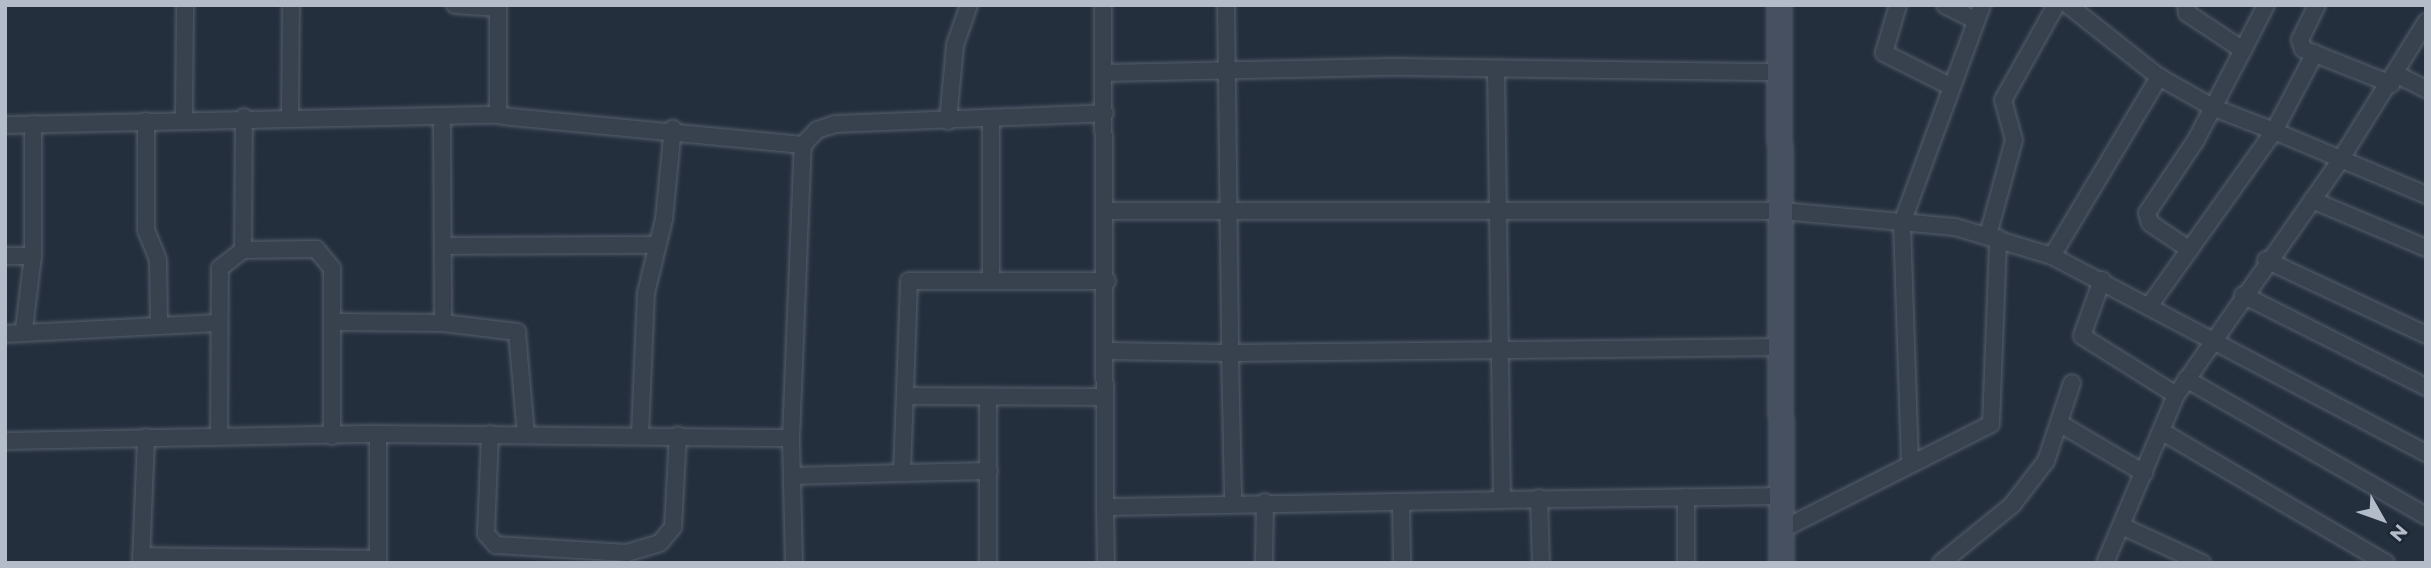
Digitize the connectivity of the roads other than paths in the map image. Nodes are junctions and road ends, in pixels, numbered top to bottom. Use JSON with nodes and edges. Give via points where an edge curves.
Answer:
{"nodes":[{"id":1,"x":185,"y":5,"type":"edge"},
{"id":2,"x":291,"y":5,"type":"edge"},
{"id":3,"x":455,"y":5,"type":"edge"},
{"id":4,"x":969,"y":5,"type":"edge"},
{"id":5,"x":1103,"y":5,"type":"edge"},
{"id":6,"x":1226,"y":5,"type":"edge"},
{"id":7,"x":1779,"y":5,"type":"edge"},
{"id":8,"x":1898,"y":5,"type":"edge"},
{"id":9,"x":1945,"y":5,"type":"edge"},
{"id":10,"x":2056,"y":5,"type":"edge"},
{"id":11,"x":2068,"y":5,"type":"edge"},
{"id":12,"x":2186,"y":5,"type":"edge"},
{"id":13,"x":2265,"y":5,"type":"edge"},
{"id":14,"x":2317,"y":5,"type":"edge"},
{"id":15,"x":498,"y":7,"type":"edge"},
{"id":16,"x":1979,"y":12,"type":"edge"},
{"id":17,"x":2426,"y":22,"type":"edge"},
{"id":18,"x":2243,"y":50,"type":"junction"},
{"id":19,"x":2315,"y":53,"type":"junction"},
{"id":20,"x":1496,"y":69,"type":"junction"},
{"id":21,"x":1229,"y":71,"type":"junction"},
{"id":22,"x":1780,"y":72,"type":"junction"},
{"id":23,"x":1105,"y":73,"type":"junction"},
{"id":24,"x":2159,"y":77,"type":"junction"},
{"id":25,"x":2393,"y":79,"type":"junction"},
{"id":26,"x":1948,"y":85,"type":"junction"},
{"id":27,"x":2426,"y":89,"type":"edge"},
{"id":28,"x":2214,"y":108,"type":"junction"},
{"id":29,"x":1105,"y":113,"type":"junction"},
{"id":30,"x":498,"y":115,"type":"junction"},
{"id":31,"x":442,"y":116,"type":"junction"},
{"id":32,"x":244,"y":117,"type":"junction"},
{"id":33,"x":290,"y":118,"type":"junction"},
{"id":34,"x":990,"y":119,"type":"junction"},
{"id":35,"x":184,"y":120,"type":"junction"},
{"id":36,"x":146,"y":121,"type":"junction"},
{"id":37,"x":948,"y":121,"type":"junction"},
{"id":38,"x":33,"y":124,"type":"junction"},
{"id":39,"x":5,"y":125,"type":"edge"},
{"id":40,"x":673,"y":128,"type":"junction"},
{"id":41,"x":2274,"y":131,"type":"junction"},
{"id":42,"x":803,"y":145,"type":"junction"},
{"id":43,"x":2339,"y":162,"type":"junction"},
{"id":44,"x":2426,"y":195,"type":"edge"},
{"id":45,"x":2312,"y":200,"type":"junction"},
{"id":46,"x":1498,"y":209,"type":"junction"},
{"id":47,"x":1228,"y":210,"type":"junction"},
{"id":48,"x":1106,"y":211,"type":"junction"},
{"id":49,"x":1782,"y":211,"type":"junction"},
{"id":50,"x":1902,"y":223,"type":"junction"},
{"id":51,"x":1993,"y":237,"type":"junction"},
{"id":52,"x":657,"y":244,"type":"junction"},
{"id":53,"x":444,"y":246,"type":"junction"},
{"id":54,"x":2426,"y":248,"type":"edge"},
{"id":55,"x":243,"y":250,"type":"junction"},
{"id":56,"x":2190,"y":250,"type":"junction"},
{"id":57,"x":5,"y":256,"type":"edge"},
{"id":58,"x":33,"y":256,"type":"junction"},
{"id":59,"x":2052,"y":256,"type":"junction"},
{"id":60,"x":2266,"y":260,"type":"junction"},
{"id":61,"x":991,"y":281,"type":"junction"},
{"id":62,"x":1107,"y":281,"type":"junction"},
{"id":63,"x":2102,"y":281,"type":"junction"},
{"id":64,"x":2243,"y":295,"type":"junction"},
{"id":65,"x":2150,"y":305,"type":"junction"},
{"id":66,"x":333,"y":322,"type":"junction"},
{"id":67,"x":217,"y":323,"type":"junction"},
{"id":68,"x":443,"y":323,"type":"junction"},
{"id":69,"x":159,"y":324,"type":"junction"},
{"id":70,"x":24,"y":329,"type":"junction"},
{"id":71,"x":5,"y":334,"type":"edge"},
{"id":72,"x":2426,"y":335,"type":"edge"},
{"id":73,"x":2212,"y":338,"type":"junction"},
{"id":74,"x":1782,"y":347,"type":"junction"},
{"id":75,"x":1498,"y":350,"type":"junction"},
{"id":76,"x":1106,"y":351,"type":"junction"},
{"id":77,"x":1230,"y":353,"type":"junction"},
{"id":78,"x":2186,"y":379,"type":"junction"},
{"id":79,"x":2072,"y":383,"type":"dead end"},
{"id":80,"x":2426,"y":387,"type":"edge"},
{"id":81,"x":2176,"y":395,"type":"junction"},
{"id":82,"x":905,"y":396,"type":"junction"},
{"id":83,"x":988,"y":397,"type":"junction"},
{"id":84,"x":1104,"y":397,"type":"junction"},
{"id":85,"x":2059,"y":423,"type":"junction"},
{"id":86,"x":2161,"y":431,"type":"junction"},
{"id":87,"x":378,"y":434,"type":"junction"},
{"id":88,"x":489,"y":434,"type":"junction"},
{"id":89,"x":526,"y":435,"type":"junction"},
{"id":90,"x":640,"y":435,"type":"junction"},
{"id":91,"x":678,"y":435,"type":"junction"},
{"id":92,"x":219,"y":436,"type":"junction"},
{"id":93,"x":332,"y":436,"type":"junction"},
{"id":94,"x":146,"y":437,"type":"junction"},
{"id":95,"x":791,"y":438,"type":"junction"},
{"id":96,"x":5,"y":441,"type":"edge"},
{"id":97,"x":2426,"y":453,"type":"edge"},
{"id":98,"x":1910,"y":464,"type":"junction"},
{"id":99,"x":989,"y":471,"type":"junction"},
{"id":100,"x":902,"y":473,"type":"junction"},
{"id":101,"x":2144,"y":473,"type":"junction"},
{"id":102,"x":793,"y":476,"type":"junction"},
{"id":103,"x":1782,"y":496,"type":"junction"},
{"id":104,"x":1686,"y":497,"type":"junction"},
{"id":105,"x":1539,"y":498,"type":"junction"},
{"id":106,"x":1502,"y":500,"type":"junction"},
{"id":107,"x":1233,"y":502,"type":"junction"},
{"id":108,"x":1265,"y":502,"type":"junction"},
{"id":109,"x":1401,"y":503,"type":"junction"},
{"id":110,"x":1105,"y":507,"type":"junction"},
{"id":111,"x":2426,"y":516,"type":"edge"},
{"id":112,"x":2124,"y":527,"type":"junction"},
{"id":113,"x":1782,"y":530,"type":"junction"},
{"id":114,"x":529,"y":556,"type":"edge"},
{"id":115,"x":643,"y":557,"type":"edge"},
{"id":116,"x":141,"y":559,"type":"edge"},
{"id":117,"x":378,"y":561,"type":"edge"},
{"id":118,"x":794,"y":563,"type":"edge"},
{"id":119,"x":988,"y":563,"type":"edge"},
{"id":120,"x":1106,"y":563,"type":"edge"},
{"id":121,"x":1264,"y":563,"type":"edge"},
{"id":122,"x":1402,"y":563,"type":"edge"},
{"id":123,"x":1541,"y":563,"type":"edge"},
{"id":124,"x":1686,"y":563,"type":"edge"},
{"id":125,"x":1781,"y":563,"type":"edge"},
{"id":126,"x":1941,"y":563,"type":"edge"},
{"id":127,"x":2105,"y":563,"type":"edge"},
{"id":128,"x":2202,"y":563,"type":"edge"},
{"id":129,"x":2386,"y":563,"type":"edge"}],
"edges":[{"from":1,"to":35,"type":"street"},
{"from":2,"to":33,"type":"street"},
{"from":3,"to":15,"type":"street"},
{"from":4,"to":37,"type":"street","via":[[955,45]]},
{"from":5,"to":23,"type":"street"},
{"from":6,"to":21,"type":"street"},
{"from":7,"to":22,"type":"street"},
{"from":8,"to":26,"type":"street","via":[[1884,53]]},
{"from":9,"to":16,"type":"street"},
{"from":10,"to":51,"type":"street","via":[[2003,100],[2014,140]]},
{"from":11,"to":24,"type":"street"},
{"from":12,"to":18,"type":"street","via":[[2187,13]]},
{"from":13,"to":18,"type":"street"},
{"from":14,"to":19,"type":"street","via":[[2300,40]]},
{"from":15,"to":30,"type":"street"},
{"from":16,"to":26,"type":"street"},
{"from":17,"to":25,"type":"street"},
{"from":18,"to":28,"type":"street"},
{"from":19,"to":25,"type":"street"},
{"from":19,"to":41,"type":"street"},
{"from":20,"to":21,"type":"street"},
{"from":20,"to":22,"type":"street"},
{"from":20,"to":46,"type":"street"},
{"from":21,"to":23,"type":"street"},
{"from":21,"to":47,"type":"street"},
{"from":22,"to":49,"type":"street"},
{"from":23,"to":29,"type":"street"},
{"from":24,"to":28,"type":"street"},
{"from":24,"to":59,"type":"street"},
{"from":25,"to":27,"type":"street"},
{"from":25,"to":43,"type":"street"},
{"from":26,"to":50,"type":"street"},
{"from":28,"to":41,"type":"street"},
{"from":28,"to":56,"type":"street","via":[[2147,213],[2150,223]]},
{"from":29,"to":34,"type":"street"},
{"from":29,"to":48,"type":"street"},
{"from":30,"to":31,"type":"street"},
{"from":30,"to":40,"type":"street"},
{"from":31,"to":33,"type":"street"},
{"from":31,"to":53,"type":"street"},
{"from":32,"to":33,"type":"street"},
{"from":32,"to":35,"type":"street"},
{"from":32,"to":55,"type":"street"},
{"from":34,"to":37,"type":"street"},
{"from":34,"to":61,"type":"street"},
{"from":35,"to":36,"type":"street"},
{"from":36,"to":38,"type":"street"},
{"from":36,"to":69,"type":"street","via":[[146,230],[158,260]]},
{"from":37,"to":42,"type":"street","via":[[835,124],[817,130]]},
{"from":38,"to":39,"type":"street"},
{"from":38,"to":58,"type":"street"},
{"from":40,"to":42,"type":"street"},
{"from":40,"to":52,"type":"street"},
{"from":41,"to":43,"type":"street"},
{"from":41,"to":56,"type":"street"},
{"from":42,"to":95,"type":"street"},
{"from":43,"to":44,"type":"street"},
{"from":43,"to":45,"type":"street"},
{"from":45,"to":54,"type":"street"},
{"from":45,"to":60,"type":"street"},
{"from":46,"to":47,"type":"street"},
{"from":46,"to":49,"type":"street"},
{"from":46,"to":75,"type":"street"},
{"from":47,"to":48,"type":"street"},
{"from":47,"to":77,"type":"street"},
{"from":48,"to":62,"type":"street"},
{"from":49,"to":50,"type":"street"},
{"from":49,"to":74,"type":"street"},
{"from":50,"to":51,"type":"street"},
{"from":50,"to":98,"type":"street"},
{"from":51,"to":59,"type":"street"},
{"from":51,"to":98,"type":"street","via":[[1994,416],[1975,435]]},
{"from":52,"to":53,"type":"street"},
{"from":52,"to":90,"type":"street","via":[[646,293]]},
{"from":53,"to":68,"type":"street"},
{"from":55,"to":66,"type":"street","via":[[316,249],[327,256]]},
{"from":55,"to":67,"type":"street","via":[[220,268]]},
{"from":56,"to":65,"type":"street"},
{"from":57,"to":58,"type":"street"},
{"from":58,"to":70,"type":"street"},
{"from":59,"to":63,"type":"street"},
{"from":60,"to":64,"type":"street"},
{"from":60,"to":72,"type":"street"},
{"from":61,"to":62,"type":"street"},
{"from":61,"to":82,"type":"street","via":[[909,281]]},
{"from":62,"to":76,"type":"street"},
{"from":63,"to":65,"type":"street"},
{"from":63,"to":81,"type":"street","via":[[2082,336]]},
{"from":64,"to":73,"type":"street"},
{"from":64,"to":80,"type":"street"},
{"from":65,"to":73,"type":"street"},
{"from":66,"to":68,"type":"street"},
{"from":66,"to":93,"type":"street"},
{"from":67,"to":69,"type":"street"},
{"from":67,"to":92,"type":"street"},
{"from":68,"to":89,"type":"street","via":[[517,332]]},
{"from":69,"to":70,"type":"street"},
{"from":70,"to":71,"type":"street"},
{"from":73,"to":78,"type":"street"},
{"from":73,"to":97,"type":"street"},
{"from":74,"to":75,"type":"street"},
{"from":74,"to":103,"type":"street"},
{"from":75,"to":77,"type":"street"},
{"from":75,"to":106,"type":"street"},
{"from":76,"to":77,"type":"street"},
{"from":76,"to":84,"type":"street"},
{"from":77,"to":107,"type":"street"},
{"from":78,"to":81,"type":"street"},
{"from":78,"to":111,"type":"street"},
{"from":79,"to":85,"type":"street"},
{"from":81,"to":86,"type":"street"},
{"from":82,"to":83,"type":"street"},
{"from":82,"to":100,"type":"street"},
{"from":83,"to":84,"type":"street"},
{"from":83,"to":99,"type":"street"},
{"from":84,"to":110,"type":"street"},
{"from":85,"to":101,"type":"street"},
{"from":85,"to":126,"type":"street","via":[[2046,461],[2012,505]]},
{"from":86,"to":101,"type":"street"},
{"from":86,"to":129,"type":"street"},
{"from":87,"to":88,"type":"street"},
{"from":87,"to":93,"type":"street"},
{"from":87,"to":117,"type":"street"},
{"from":88,"to":89,"type":"street"},
{"from":88,"to":114,"type":"street","via":[[486,534],[496,545]]},
{"from":89,"to":90,"type":"street"},
{"from":90,"to":91,"type":"street"},
{"from":91,"to":95,"type":"street"},
{"from":91,"to":115,"type":"street","via":[[673,527]]},
{"from":92,"to":93,"type":"street"},
{"from":92,"to":94,"type":"street"},
{"from":94,"to":96,"type":"street"},
{"from":94,"to":116,"type":"street"},
{"from":95,"to":102,"type":"street"},
{"from":98,"to":113,"type":"street"},
{"from":99,"to":100,"type":"street"},
{"from":99,"to":119,"type":"street"},
{"from":100,"to":102,"type":"street"},
{"from":101,"to":112,"type":"street"},
{"from":102,"to":118,"type":"street"},
{"from":103,"to":104,"type":"street"},
{"from":103,"to":113,"type":"street"},
{"from":104,"to":105,"type":"street"},
{"from":104,"to":124,"type":"street"},
{"from":105,"to":106,"type":"street"},
{"from":105,"to":123,"type":"street"},
{"from":106,"to":109,"type":"street"},
{"from":107,"to":108,"type":"street"},
{"from":107,"to":110,"type":"street"},
{"from":108,"to":109,"type":"street"},
{"from":108,"to":121,"type":"street"},
{"from":109,"to":122,"type":"street"},
{"from":110,"to":120,"type":"street"},
{"from":112,"to":127,"type":"street"},
{"from":112,"to":128,"type":"street"},
{"from":113,"to":125,"type":"street"},
{"from":114,"to":115,"type":"street"},
{"from":116,"to":117,"type":"street"}]}
